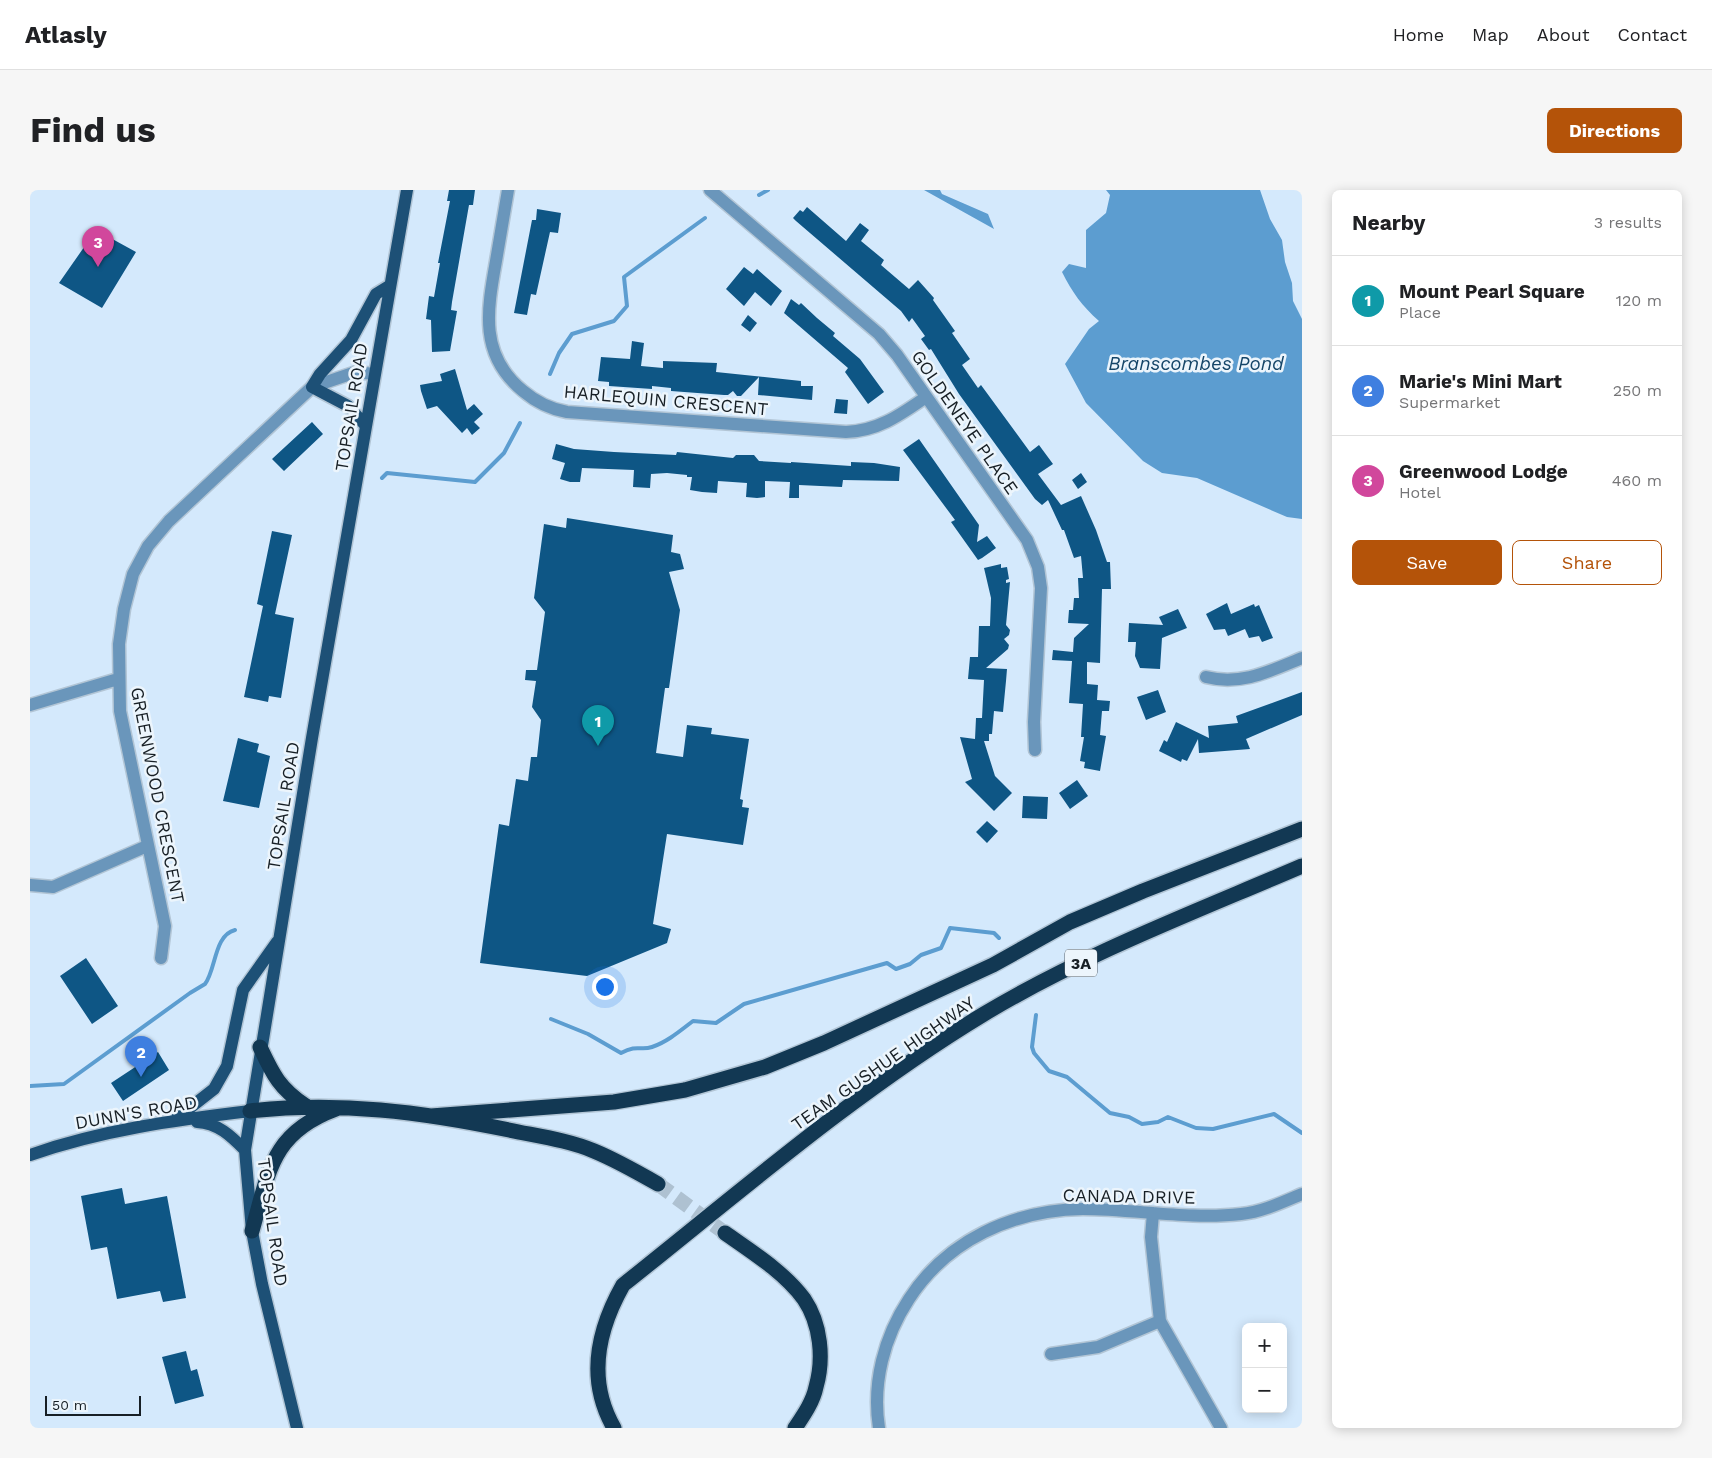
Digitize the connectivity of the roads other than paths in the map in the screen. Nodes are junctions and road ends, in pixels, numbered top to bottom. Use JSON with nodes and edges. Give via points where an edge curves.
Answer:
{"nodes":[{"id":1,"x":407,"y":190,"type":"edge"},
{"id":2,"x":508,"y":190,"type":"edge"},
{"id":3,"x":710,"y":190,"type":"edge"},
{"id":4,"x":389,"y":286,"type":"junction"},
{"id":5,"x":374,"y":374,"type":"junction"},
{"id":6,"x":312,"y":387,"type":"junction"},
{"id":7,"x":926,"y":397,"type":"junction"},
{"id":8,"x":366,"y":426,"type":"junction"},
{"id":9,"x":1302,"y":658,"type":"edge"},
{"id":10,"x":1206,"y":677,"type":"dead end"},
{"id":11,"x":118,"y":680,"type":"junction"},
{"id":12,"x":30,"y":705,"type":"edge"},
{"id":13,"x":1035,"y":750,"type":"dead end"},
{"id":14,"x":1302,"y":829,"type":"edge"},
{"id":15,"x":147,"y":846,"type":"junction"},
{"id":16,"x":1302,"y":866,"type":"edge"},
{"id":17,"x":30,"y":885,"type":"edge"},
{"id":18,"x":278,"y":940,"type":"junction"},
{"id":19,"x":161,"y":958,"type":"dead end"},
{"id":20,"x":260,"y":1048,"type":"junction"},
{"id":21,"x":306,"y":1106,"type":"junction"},
{"id":22,"x":344,"y":1106,"type":"junction"},
{"id":23,"x":250,"y":1112,"type":"junction"},
{"id":24,"x":431,"y":1116,"type":"junction"},
{"id":25,"x":175,"y":1120,"type":"junction"},
{"id":26,"x":245,"y":1150,"type":"junction"},
{"id":27,"x":30,"y":1156,"type":"edge"},
{"id":28,"x":658,"y":1184,"type":"tunnel mouth"},
{"id":29,"x":1302,"y":1194,"type":"edge"},
{"id":30,"x":1153,"y":1213,"type":"junction"},
{"id":31,"x":252,"y":1231,"type":"junction"},
{"id":32,"x":725,"y":1233,"type":"tunnel mouth"},
{"id":33,"x":1160,"y":1321,"type":"junction"},
{"id":34,"x":1051,"y":1354,"type":"dead end"},
{"id":35,"x":297,"y":1428,"type":"edge"},
{"id":36,"x":614,"y":1428,"type":"edge"},
{"id":37,"x":795,"y":1428,"type":"edge"},
{"id":38,"x":879,"y":1428,"type":"edge"},
{"id":39,"x":1221,"y":1428,"type":"edge"}],
"edges":[{"from":1,"to":4,"type":"main road","name":"TOPSAIL ROAD"},
{"from":2,"to":7,"type":"street","name":"HARLEQUIN CRESCENT","via":[[489,302],[489,330],[495,356],[509,379],[541,404],[567,412],[846,432],[865,430],[891,421]]},
{"from":3,"to":7,"type":"street","name":"GOLDENEYE PLACE","via":[[870,325],[888,344]]},
{"from":4,"to":5,"type":"main road","name":"TOPSAIL ROAD"},
{"from":4,"to":6,"type":"main road","via":[[376,294],[351,340]]},
{"from":5,"to":6,"type":"street","name":"GREENWOOD CRESCENT","via":[[356,372]]},
{"from":5,"to":8,"type":"main road","name":"TOPSAIL ROAD"},
{"from":6,"to":8,"type":"main road","via":[[348,406]]},
{"from":6,"to":11,"type":"street","name":"GREENWOOD CRESCENT","via":[[169,521],[148,546],[133,574],[124,609]]},
{"from":7,"to":13,"type":"street","name":"GOLDENEYE PLACE","via":[[1036,557],[1041,588]]},
{"from":8,"to":18,"type":"main road","name":"TOPSAIL ROAD"},
{"from":9,"to":10,"type":"street","via":[[1248,679]]},
{"from":11,"to":12,"type":"street"},
{"from":11,"to":15,"type":"street","name":"GREENWOOD CRESCENT","via":[[120,711]]},
{"from":14,"to":24,"type":"highway","number":"3A","via":[[1070,922],[994,965],[764,1067],[685,1090],[614,1102]]},
{"from":15,"to":17,"type":"street","via":[[54,887]]},
{"from":15,"to":19,"type":"street","name":"GREENWOOD CRESCENT","via":[[165,926]]},
{"from":16,"to":36,"type":"highway","name":"TEAM GUSHUE HIGHWAY","number":"3A","via":[[1043,981],[984,1014],[797,1146],[623,1286],[609,1314],[597,1360],[598,1385]]},
{"from":18,"to":20,"type":"main road","name":"TOPSAIL ROAD"},
{"from":18,"to":25,"type":"main road","via":[[243,990],[227,1066],[214,1089]]},
{"from":20,"to":21,"type":"highway","via":[[274,1079],[289,1095]]},
{"from":20,"to":23,"type":"main road","name":"TOPSAIL ROAD"},
{"from":21,"to":22,"type":"highway"},
{"from":21,"to":23,"type":"highway"},
{"from":22,"to":24,"type":"highway"},
{"from":22,"to":31,"type":"highway","via":[[315,1117],[298,1128],[280,1148],[271,1166]]},
{"from":23,"to":25,"type":"main road","name":"DUNN'S ROAD"},
{"from":23,"to":26,"type":"main road","name":"TOPSAIL ROAD"},
{"from":24,"to":28,"type":"highway","via":[[554,1139],[593,1150]]},
{"from":25,"to":26,"type":"main road","via":[[207,1122],[222,1129]]},
{"from":25,"to":27,"type":"main road","name":"DUNN'S ROAD","via":[[73,1140]]},
{"from":26,"to":31,"type":"main road","name":"TOPSAIL ROAD"},
{"from":29,"to":30,"type":"street","name":"CANADA DRIVE","via":[[1243,1214]]},
{"from":30,"to":33,"type":"street","via":[[1151,1237]]},
{"from":30,"to":38,"type":"street","name":"CANADA DRIVE","via":[[1082,1209],[1033,1214],[984,1230],[950,1254],[916,1288],[894,1321],[880,1371],[875,1405]]},
{"from":31,"to":35,"type":"main road","name":"TOPSAIL ROAD"},
{"from":32,"to":37,"type":"highway","via":[[772,1268],[803,1299],[816,1322],[820,1354],[816,1388]]},
{"from":33,"to":34,"type":"street","via":[[1098,1347]]},
{"from":33,"to":39,"type":"street"}]}
